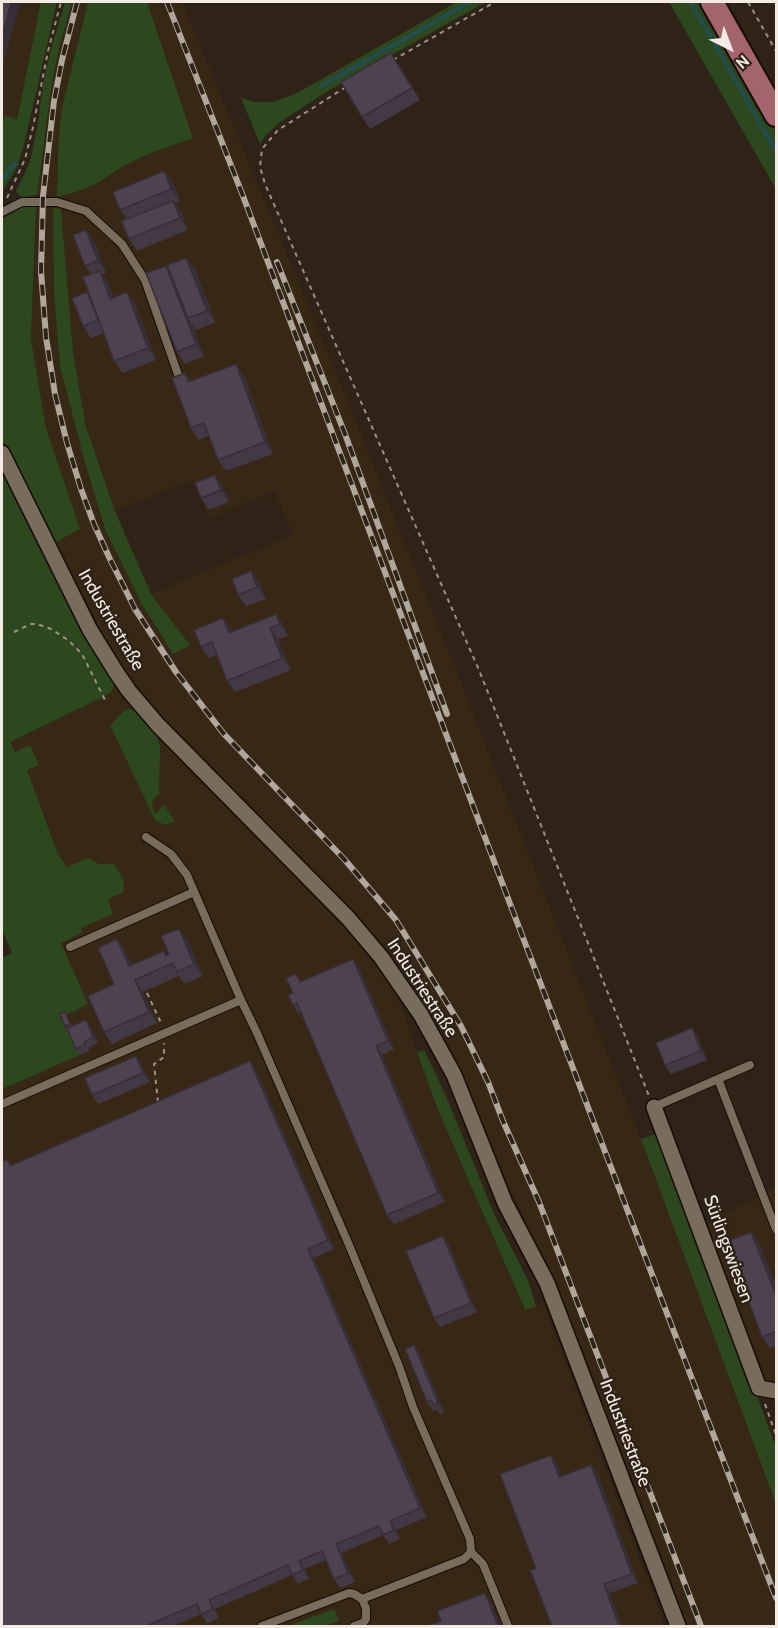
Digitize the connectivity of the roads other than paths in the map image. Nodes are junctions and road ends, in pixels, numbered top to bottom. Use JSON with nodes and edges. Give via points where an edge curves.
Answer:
{"nodes":[{"id":1,"x":712,"y":2,"type":"edge"},
{"id":2,"x":777,"y":115,"type":"edge"},
{"id":3,"x":2,"y":212,"type":"edge"},
{"id":4,"x":182,"y":385,"type":"edge"},
{"id":5,"x":2,"y":453,"type":"edge"},
{"id":6,"x":146,"y":837,"type":"dead end"},
{"id":7,"x":194,"y":892,"type":"junction"},
{"id":8,"x":70,"y":947,"type":"dead end"},
{"id":9,"x":241,"y":1000,"type":"junction"},
{"id":10,"x":750,"y":1065,"type":"dead end"},
{"id":11,"x":718,"y":1079,"type":"junction"},
{"id":12,"x":2,"y":1104,"type":"edge"},
{"id":13,"x":654,"y":1107,"type":"joint"},
{"id":14,"x":777,"y":1229,"type":"edge"},
{"id":15,"x":777,"y":1391,"type":"edge"},
{"id":16,"x":471,"y":1552,"type":"junction"},
{"id":17,"x":362,"y":1599,"type":"junction"},
{"id":18,"x":262,"y":1626,"type":"edge"},
{"id":19,"x":354,"y":1626,"type":"edge"},
{"id":20,"x":508,"y":1626,"type":"edge"},
{"id":21,"x":678,"y":1626,"type":"edge"}],
"edges":[{"from":1,"to":2,"type":"main road"},
{"from":3,"to":4,"type":"lane","via":[[22,202],[57,202],[86,211],[122,244],[145,280]]},
{"from":5,"to":21,"type":"street","name":"Industriestraße","via":[[90,630],[129,691],[348,918],[400,982],[421,1015],[454,1075],[505,1203],[547,1283]]},
{"from":6,"to":7,"type":"lane","via":[[171,854]]},
{"from":7,"to":8,"type":"lane"},
{"from":7,"to":9,"type":"lane"},
{"from":9,"to":12,"type":"lane"},
{"from":9,"to":16,"type":"lane","via":[[399,1366],[470,1539]]},
{"from":10,"to":11,"type":"lane"},
{"from":11,"to":13,"type":"lane"},
{"from":11,"to":14,"type":"lane"},
{"from":13,"to":15,"type":"street","name":"Sürlingswiesen","via":[[759,1388]]},
{"from":16,"to":17,"type":"lane","via":[[464,1559]]},
{"from":16,"to":20,"type":"lane","via":[[483,1564]]},
{"from":17,"to":18,"type":"lane","via":[[349,1593]]},
{"from":17,"to":19,"type":"lane","via":[[366,1619]]}]}
